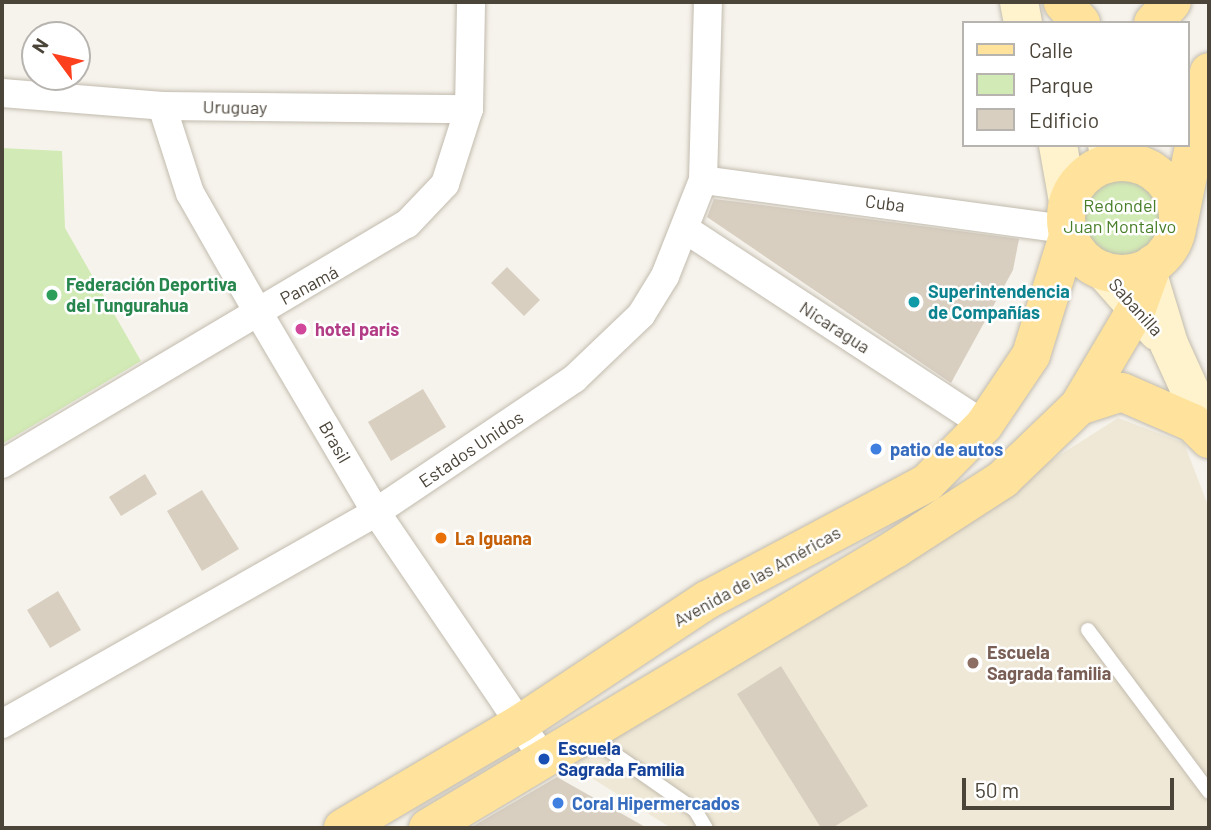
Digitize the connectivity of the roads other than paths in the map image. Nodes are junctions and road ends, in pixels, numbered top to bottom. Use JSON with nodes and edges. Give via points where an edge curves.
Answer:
{"nodes":[{"id":1,"x":471,"y":2,"type":"edge"},
{"id":2,"x":708,"y":2,"type":"edge"},
{"id":3,"x":1019,"y":2,"type":"edge"},
{"id":4,"x":1174,"y":2,"type":"edge"},
{"id":5,"x":1023,"y":21,"type":"edge"},
{"id":6,"x":1155,"y":21,"type":"edge"},
{"id":7,"x":1170,"y":21,"type":"edge"},
{"id":8,"x":1209,"y":72,"type":"edge"},
{"id":9,"x":2,"y":93,"type":"edge"},
{"id":10,"x":162,"y":106,"type":"junction"},
{"id":11,"x":469,"y":109,"type":"junction"},
{"id":12,"x":1058,"y":147,"type":"edge"},
{"id":13,"x":1121,"y":154,"type":"edge"},
{"id":14,"x":703,"y":180,"type":"junction"},
{"id":15,"x":1067,"y":222,"type":"junction"},
{"id":16,"x":685,"y":229,"type":"junction"},
{"id":17,"x":1177,"y":229,"type":"junction"},
{"id":18,"x":1104,"y":271,"type":"joint"},
{"id":19,"x":1146,"y":283,"type":"junction"},
{"id":20,"x":258,"y":312,"type":"junction"},
{"id":21,"x":1079,"y":406,"type":"junction"},
{"id":22,"x":984,"y":425,"type":"junction"},
{"id":23,"x":1209,"y":432,"type":"edge"},
{"id":24,"x":1209,"y":439,"type":"edge"},
{"id":25,"x":2,"y":464,"type":"edge"},
{"id":26,"x":376,"y":512,"type":"junction"},
{"id":27,"x":1088,"y":630,"type":"dead end"},
{"id":28,"x":521,"y":723,"type":"junction"},
{"id":29,"x":2,"y":724,"type":"edge"},
{"id":30,"x":587,"y":735,"type":"junction"},
{"id":31,"x":544,"y":759,"type":"junction"},
{"id":32,"x":1209,"y":792,"type":"edge"},
{"id":33,"x":343,"y":828,"type":"edge"},
{"id":34,"x":428,"y":828,"type":"edge"},
{"id":35,"x":706,"y":828,"type":"edge"}],
"edges":[{"from":1,"to":11,"type":"street","name":"Panamá"},
{"from":2,"to":14,"type":"street","name":"Estados Unidos"},
{"from":3,"to":5,"type":"street"},
{"from":4,"to":6,"type":"main road"},
{"from":4,"to":7,"type":"main road"},
{"from":8,"to":17,"type":"main road"},
{"from":9,"to":10,"type":"street","name":"Uruguay"},
{"from":10,"to":11,"type":"street","name":"Uruguay"},
{"from":10,"to":20,"type":"street","name":"Brasil","via":[[190,194]]},
{"from":11,"to":20,"type":"street","name":"Panamá","via":[[444,184],[407,224]]},
{"from":12,"to":15,"type":"street","name":"Avenida de las Américas"},
{"from":13,"to":15,"type":"main road","via":[[1077,183]]},
{"from":13,"to":17,"type":"main road","via":[[1148,167],[1168,186],[1178,211]]},
{"from":14,"to":15,"type":"street","name":"Cuba"},
{"from":14,"to":16,"type":"street","name":"Estados Unidos"},
{"from":15,"to":18,"type":"main road","via":[[1076,252]]},
{"from":15,"to":22,"type":"main road","name":"Avenida de las Américas","via":[[1031,355]]},
{"from":16,"to":22,"type":"street","name":"Nicaragua"},
{"from":16,"to":26,"type":"street","name":"Estados Unidos","via":[[641,315],[574,380]]},
{"from":17,"to":19,"type":"main road"},
{"from":18,"to":19,"type":"street","name":"Sabanilla"},
{"from":19,"to":21,"type":"main road"},
{"from":19,"to":23,"type":"street","name":"Sabanilla"},
{"from":20,"to":25,"type":"street","name":"Panamá"},
{"from":20,"to":26,"type":"street","name":"Brasil"},
{"from":21,"to":24,"type":"main road","via":[[1122,391],[1193,423]]},
{"from":21,"to":30,"type":"main road","via":[[1003,479]]},
{"from":22,"to":28,"type":"main road","name":"Avenida de las Américas","via":[[927,483],[707,600]]},
{"from":26,"to":28,"type":"street","name":"Brasil"},
{"from":26,"to":29,"type":"street","name":"Estados Unidos"},
{"from":27,"to":32,"type":"lane"},
{"from":28,"to":31,"type":"street","name":"Brasil"},
{"from":28,"to":33,"type":"main road","name":"Avenida de las Américas"},
{"from":30,"to":31,"type":"main road"},
{"from":30,"to":35,"type":"lane","via":[[695,810]]},
{"from":31,"to":34,"type":"main road"}]}
